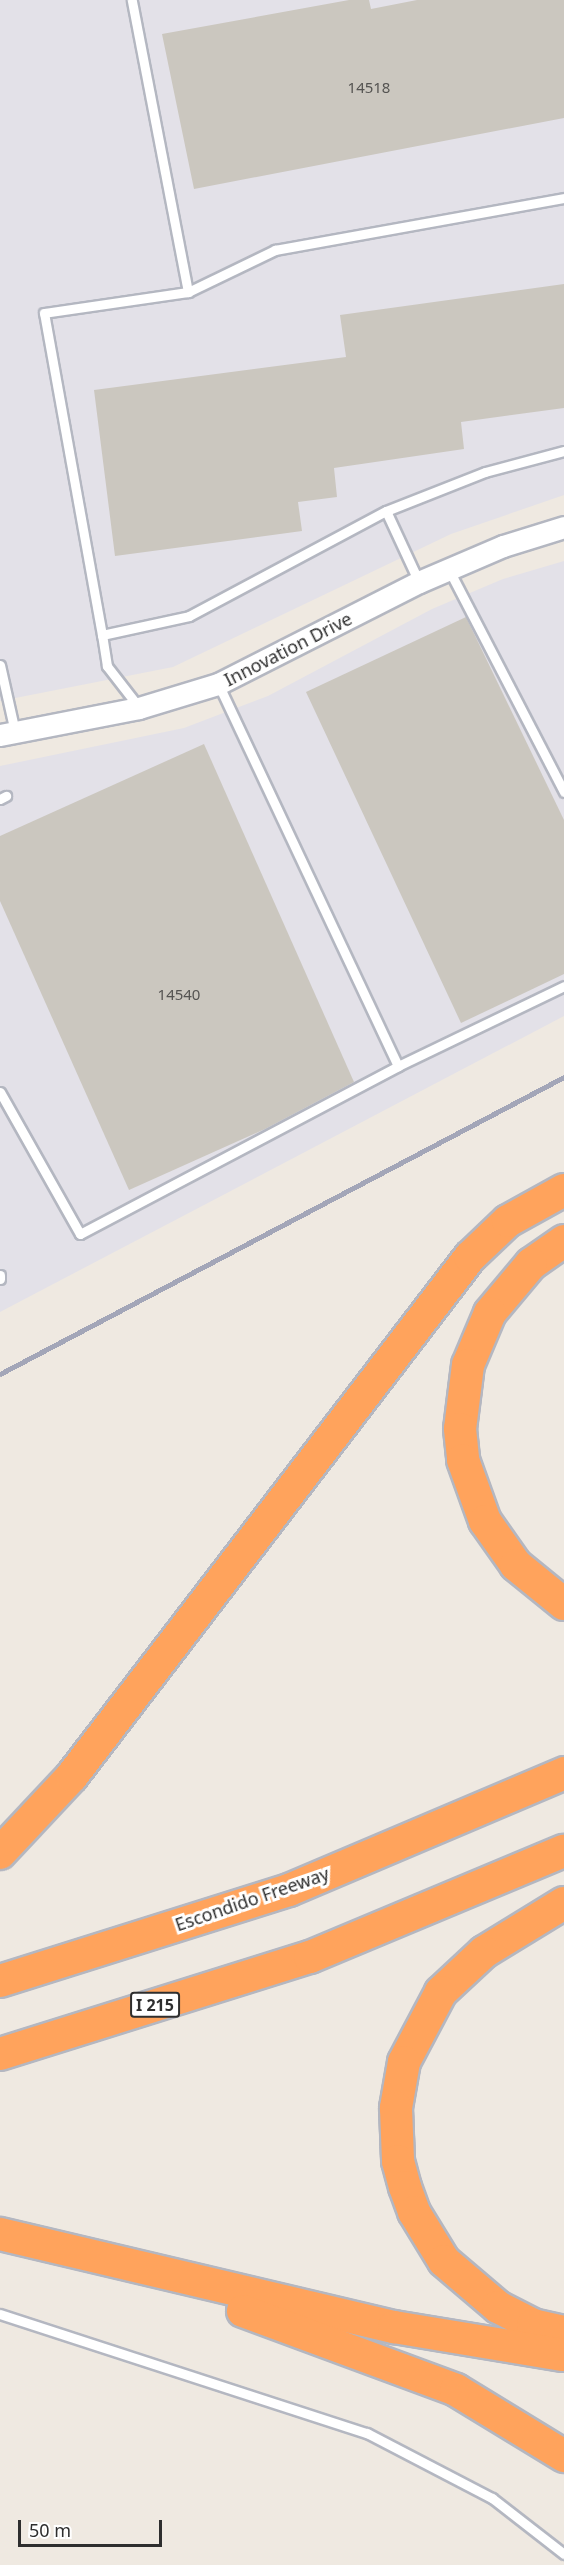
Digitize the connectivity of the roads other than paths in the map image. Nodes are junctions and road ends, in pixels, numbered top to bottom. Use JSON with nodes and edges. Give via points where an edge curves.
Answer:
{"nodes":[{"id":1,"x":132,"y":0,"type":"edge"},
{"id":2,"x":564,"y":198,"type":"edge"},
{"id":3,"x":188,"y":292,"type":"junction"},
{"id":4,"x":564,"y":451,"type":"edge"},
{"id":5,"x":386,"y":512,"type":"junction"},
{"id":6,"x":564,"y":528,"type":"edge"},
{"id":7,"x":448,"y":570,"type":"junction"},
{"id":8,"x":419,"y":582,"type":"junction"},
{"id":9,"x":102,"y":634,"type":"junction"},
{"id":10,"x":0,"y":665,"type":"edge"},
{"id":11,"x":218,"y":684,"type":"junction"},
{"id":12,"x":139,"y":708,"type":"junction"},
{"id":13,"x":8,"y":734,"type":"edge"},
{"id":14,"x":564,"y":792,"type":"edge"},
{"id":15,"x":564,"y":986,"type":"edge"},
{"id":16,"x":398,"y":1066,"type":"junction"},
{"id":17,"x":0,"y":1092,"type":"edge"},
{"id":18,"x":564,"y":1190,"type":"edge"},
{"id":19,"x":564,"y":1241,"type":"edge"},
{"id":20,"x":564,"y":1604,"type":"edge"},
{"id":21,"x":564,"y":1773,"type":"edge"},
{"id":22,"x":564,"y":1851,"type":"edge"},
{"id":23,"x":0,"y":1853,"type":"edge"},
{"id":24,"x":564,"y":1903,"type":"edge"},
{"id":25,"x":0,"y":1981,"type":"edge"},
{"id":26,"x":0,"y":2054,"type":"edge"},
{"id":27,"x":0,"y":2234,"type":"edge"},
{"id":28,"x":104,"y":2262,"type":"junction"},
{"id":29,"x":0,"y":2314,"type":"edge"},
{"id":30,"x":564,"y":2332,"type":"edge"},
{"id":31,"x":564,"y":2355,"type":"edge"},
{"id":32,"x":564,"y":2456,"type":"edge"},
{"id":33,"x":564,"y":2554,"type":"edge"}],
"edges":[{"from":1,"to":3,"type":"lane"},
{"from":2,"to":3,"type":"lane","via":[[275,250]]},
{"from":3,"to":9,"type":"lane","via":[[44,314]]},
{"from":4,"to":5,"type":"lane","via":[[485,472]]},
{"from":5,"to":8,"type":"lane"},
{"from":5,"to":9,"type":"lane","via":[[189,616]]},
{"from":6,"to":7,"type":"street","name":"Innovation Drive"},
{"from":7,"to":8,"type":"street","name":"Innovation Drive"},
{"from":7,"to":14,"type":"lane"},
{"from":8,"to":11,"type":"street","name":"Innovation Drive"},
{"from":9,"to":12,"type":"lane","via":[[107,666]]},
{"from":10,"to":13,"type":"lane"},
{"from":11,"to":12,"type":"street","name":"Innovation Drive"},
{"from":11,"to":16,"type":"lane"},
{"from":12,"to":13,"type":"street","name":"Innovation Drive"},
{"from":15,"to":16,"type":"lane"},
{"from":16,"to":17,"type":"lane","via":[[80,1234]]},
{"from":18,"to":23,"type":"highway","via":[[508,1221],[470,1257],[72,1776]]},
{"from":19,"to":20,"type":"highway","via":[[531,1264],[490,1313],[468,1365],[460,1429],[463,1460],[484,1521],[516,1565]]},
{"from":21,"to":25,"type":"highway","name":"Escondido Freeway","via":[[289,1890]]},
{"from":22,"to":26,"type":"highway","number":"I 215","via":[[310,1957]]},
{"from":24,"to":30,"type":"highway","via":[[484,1952],[436,1999],[404,2062],[396,2135],[398,2161],[414,2212],[444,2261],[498,2307],[533,2325]]},
{"from":27,"to":28,"type":"highway"},
{"from":28,"to":31,"type":"highway","via":[[394,2327]]},
{"from":28,"to":32,"type":"highway","via":[[399,2366],[456,2391]]},
{"from":29,"to":33,"type":"lane","via":[[367,2433],[492,2498]]}]}
